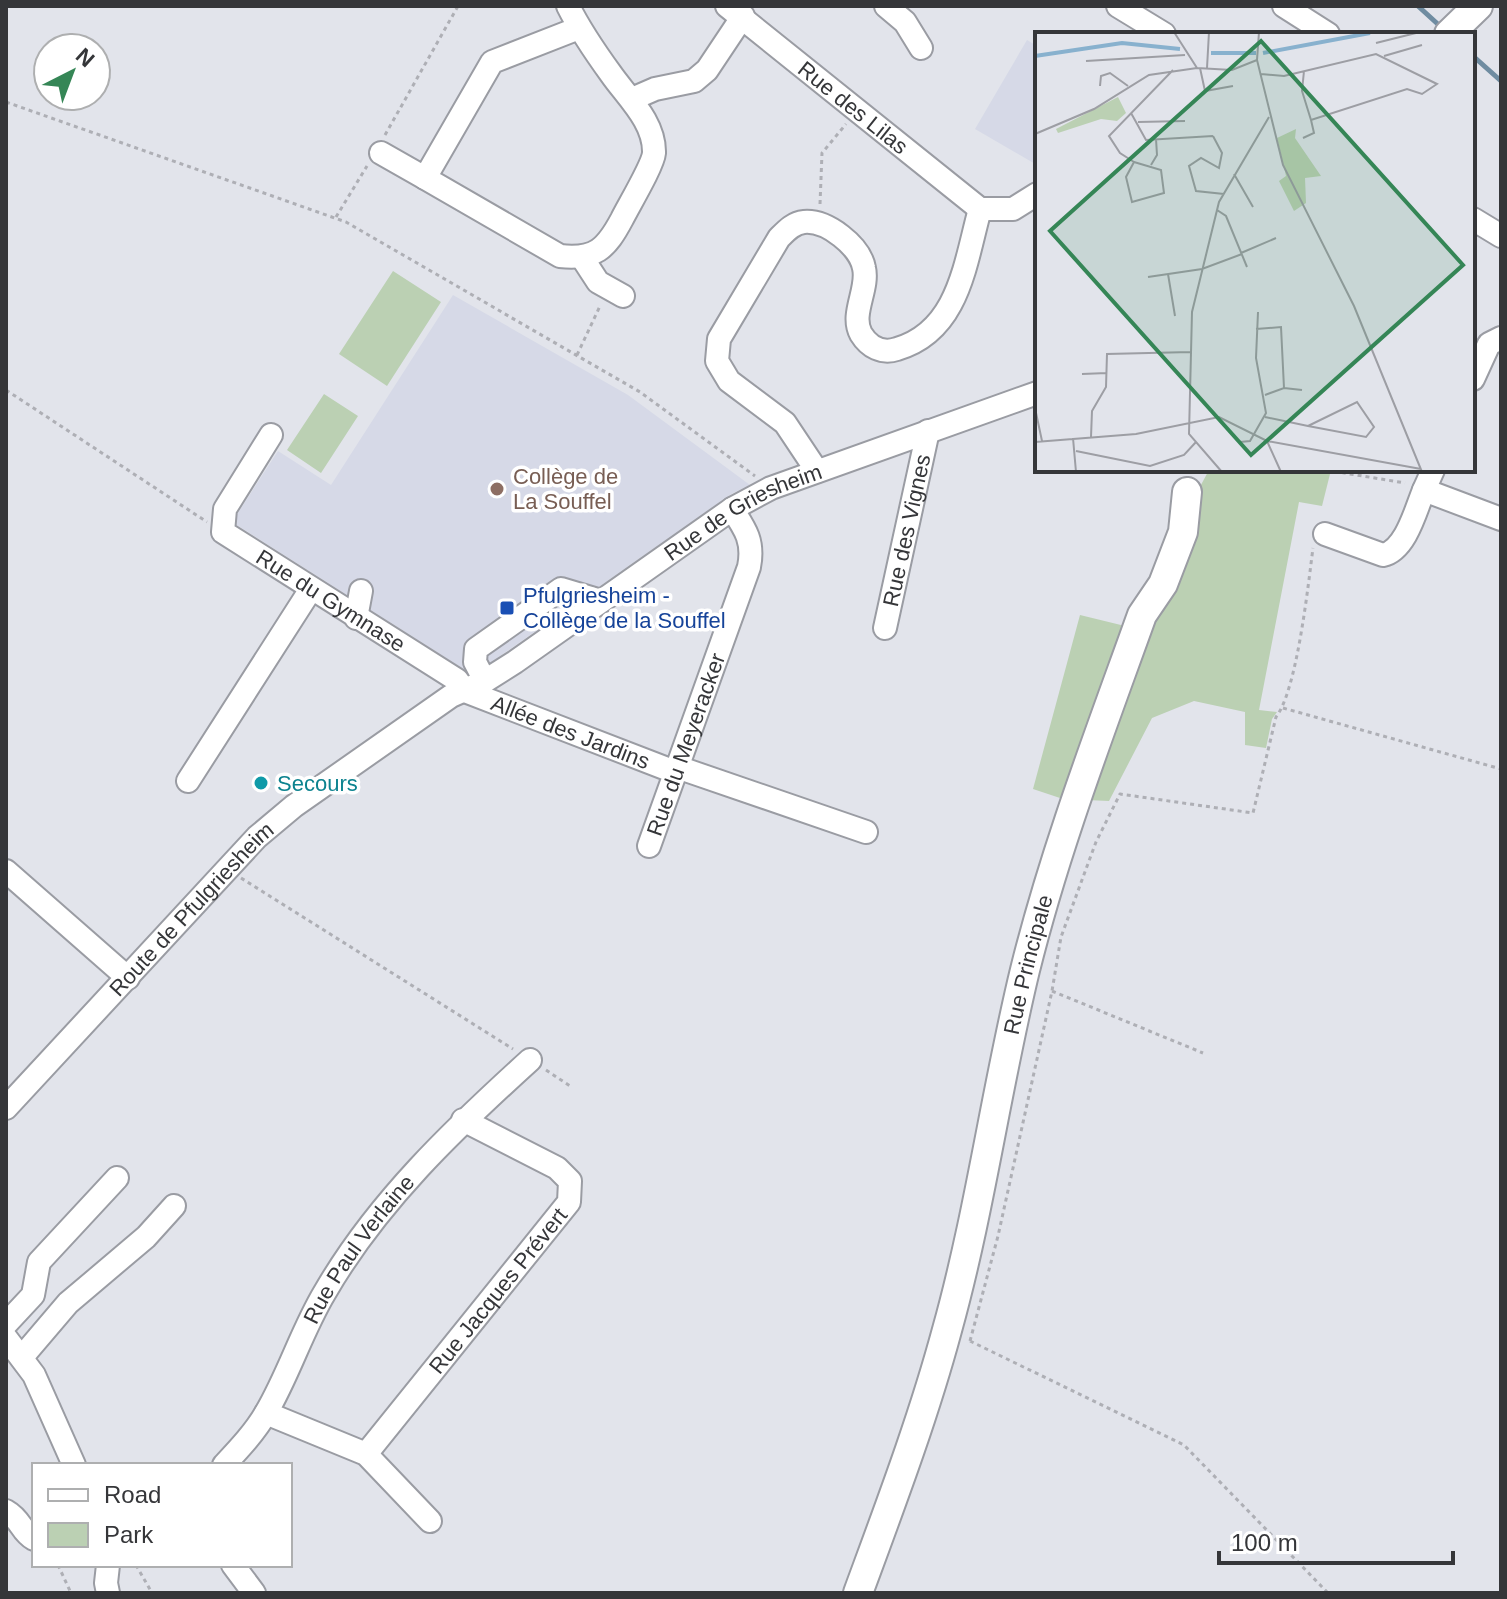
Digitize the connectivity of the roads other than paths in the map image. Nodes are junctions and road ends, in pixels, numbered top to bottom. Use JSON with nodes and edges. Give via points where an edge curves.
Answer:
{"nodes":[{"id":1,"x":568,"y":6,"type":"edge"},
{"id":2,"x":886,"y":6,"type":"edge"},
{"id":3,"x":1118,"y":6,"type":"edge"},
{"id":4,"x":1284,"y":6,"type":"edge"},
{"id":5,"x":1478,"y":6,"type":"edge"},
{"id":6,"x":735,"y":11,"type":"edge"},
{"id":7,"x":579,"y":28,"type":"junction"},
{"id":8,"x":1452,"y":31,"type":"edge"},
{"id":9,"x":1161,"y":32,"type":"edge"},
{"id":10,"x":1325,"y":32,"type":"edge"},
{"id":11,"x":921,"y":48,"type":"dead end"},
{"id":12,"x":632,"y":99,"type":"junction"},
{"id":13,"x":377,"y":151,"type":"road end"},
{"id":14,"x":425,"y":178,"type":"junction"},
{"id":15,"x":1035,"y":195,"type":"edge"},
{"id":16,"x":980,"y":209,"type":"junction"},
{"id":17,"x":1475,"y":220,"type":"edge"},
{"id":18,"x":1501,"y":236,"type":"edge"},
{"id":19,"x":583,"y":259,"type":"junction"},
{"id":20,"x":616,"y":292,"type":"road end"},
{"id":21,"x":1501,"y":338,"type":"edge"},
{"id":22,"x":1475,"y":375,"type":"edge"},
{"id":23,"x":1035,"y":394,"type":"edge"},
{"id":24,"x":928,"y":431,"type":"junction"},
{"id":25,"x":271,"y":435,"type":"dead end"},
{"id":26,"x":817,"y":471,"type":"junction"},
{"id":27,"x":1429,"y":480,"type":"edge"},
{"id":28,"x":1191,"y":481,"type":"edge"},
{"id":29,"x":732,"y":509,"type":"junction"},
{"id":30,"x":1501,"y":519,"type":"edge"},
{"id":31,"x":1325,"y":534,"type":"road end"},
{"id":32,"x":311,"y":589,"type":"junction"},
{"id":33,"x":361,"y":591,"type":"dead end"},
{"id":34,"x":601,"y":601,"type":"junction"},
{"id":35,"x":356,"y":618,"type":"junction"},
{"id":36,"x":885,"y":628,"type":"dead end"},
{"id":37,"x":476,"y":686,"type":"junction"},
{"id":38,"x":676,"y":770,"type":"junction"},
{"id":39,"x":188,"y":781,"type":"dead end"},
{"id":40,"x":866,"y":832,"type":"dead end"},
{"id":41,"x":649,"y":846,"type":"dead end"},
{"id":42,"x":6,"y":871,"type":"edge"},
{"id":43,"x":128,"y":978,"type":"junction"},
{"id":44,"x":530,"y":1060,"type":"road end"},
{"id":45,"x":6,"y":1108,"type":"edge"},
{"id":46,"x":463,"y":1120,"type":"junction"},
{"id":47,"x":117,"y":1178,"type":"dead end"},
{"id":48,"x":174,"y":1206,"type":"dead end"},
{"id":49,"x":6,"y":1324,"type":"edge"},
{"id":50,"x":6,"y":1338,"type":"edge"},
{"id":51,"x":22,"y":1357,"type":"junction"},
{"id":52,"x":266,"y":1413,"type":"junction"},
{"id":53,"x":366,"y":1454,"type":"junction"},
{"id":54,"x":73,"y":1463,"type":"edge"},
{"id":55,"x":226,"y":1463,"type":"edge"},
{"id":56,"x":6,"y":1511,"type":"edge"},
{"id":57,"x":430,"y":1521,"type":"dead end"},
{"id":58,"x":32,"y":1537,"type":"edge"},
{"id":59,"x":108,"y":1567,"type":"edge"},
{"id":60,"x":234,"y":1567,"type":"edge"},
{"id":61,"x":108,"y":1593,"type":"edge"},
{"id":62,"x":254,"y":1593,"type":"edge"},
{"id":63,"x":858,"y":1593,"type":"edge"}],
"edges":[{"from":1,"to":7,"type":"street"},
{"from":2,"to":11,"type":"street","via":[[905,22]]},
{"from":3,"to":9,"type":"street"},
{"from":4,"to":10,"type":"street"},
{"from":5,"to":8,"type":"main road"},
{"from":6,"to":12,"type":"street","via":[[707,70],[694,81]]},
{"from":6,"to":16,"type":"street","name":"Rue des Lilas"},
{"from":7,"to":12,"type":"street"},
{"from":7,"to":14,"type":"street","via":[[492,62]]},
{"from":12,"to":19,"type":"street","via":[[652,136],[654,156],[612,237]]},
{"from":13,"to":14,"type":"street"},
{"from":14,"to":19,"type":"street","via":[[560,256]]},
{"from":15,"to":16,"type":"street","via":[[1013,209]]},
{"from":16,"to":26,"type":"street","via":[[953,305],[940,323],[906,347],[888,352],[872,347],[860,332],[864,266],[855,250],[820,224],[802,222],[779,238],[719,339],[717,361],[729,381],[785,423]]},
{"from":17,"to":18,"type":"street"},
{"from":19,"to":20,"type":"street","via":[[598,282]]},
{"from":21,"to":22,"type":"street","via":[[1489,344]]},
{"from":23,"to":24,"type":"street","name":"Rue de Griesheim"},
{"from":24,"to":26,"type":"street","name":"Rue de Griesheim"},
{"from":24,"to":36,"type":"street","name":"Rue des Vignes"},
{"from":25,"to":32,"type":"street","name":"Rue du Gymnase","via":[[225,509],[223,532]]},
{"from":26,"to":29,"type":"street","name":"Rue de Griesheim"},
{"from":27,"to":30,"type":"street"},
{"from":27,"to":31,"type":"street","via":[[1401,542],[1389,554]]},
{"from":28,"to":63,"type":"main road","name":"Rue Principale","via":[[1183,532],[1163,584],[1145,607],[1060,847],[1025,971],[968,1247],[959,1336],[904,1465]]},
{"from":29,"to":34,"type":"street","name":"Rue de Griesheim"},
{"from":29,"to":38,"type":"street","name":"Rue du Meyeracker","via":[[750,535],[752,552]]},
{"from":32,"to":35,"type":"street","name":"Rue du Gymnase"},
{"from":32,"to":39,"type":"street"},
{"from":33,"to":35,"type":"street"},
{"from":34,"to":37,"type":"street","name":"Rue de Griesheim"},
{"from":34,"to":37,"type":"street","via":[[561,589],[526,612],[476,649]]},
{"from":35,"to":37,"type":"street","name":"Rue du Gymnase","via":[[457,680]]},
{"from":37,"to":38,"type":"street","name":"Allée des Jardins"},
{"from":37,"to":43,"type":"street","name":"Route de Pfulgriesheim","via":[[451,696],[257,837]]},
{"from":38,"to":40,"type":"street","name":"Allée des Jardins"},
{"from":38,"to":41,"type":"street","name":"Rue du Meyeracker"},
{"from":42,"to":43,"type":"street"},
{"from":43,"to":45,"type":"street","name":"Route de Pfulgriesheim"},
{"from":44,"to":46,"type":"street","name":"Rue Paul Verlaine"},
{"from":46,"to":52,"type":"street","name":"Rue Paul Verlaine","via":[[362,1235],[324,1293]]},
{"from":46,"to":53,"type":"street","name":"Rue Jacques Prévert","via":[[557,1168],[570,1181],[569,1202]]},
{"from":47,"to":49,"type":"street","via":[[39,1262],[33,1295]]},
{"from":48,"to":51,"type":"street","via":[[68,1303]]},
{"from":50,"to":51,"type":"street"},
{"from":51,"to":54,"type":"street"},
{"from":52,"to":53,"type":"street"},
{"from":52,"to":55,"type":"street","name":"Rue Paul Verlaine"},
{"from":53,"to":57,"type":"street"},
{"from":56,"to":58,"type":"street"},
{"from":59,"to":61,"type":"street"},
{"from":60,"to":62,"type":"street"}]}
